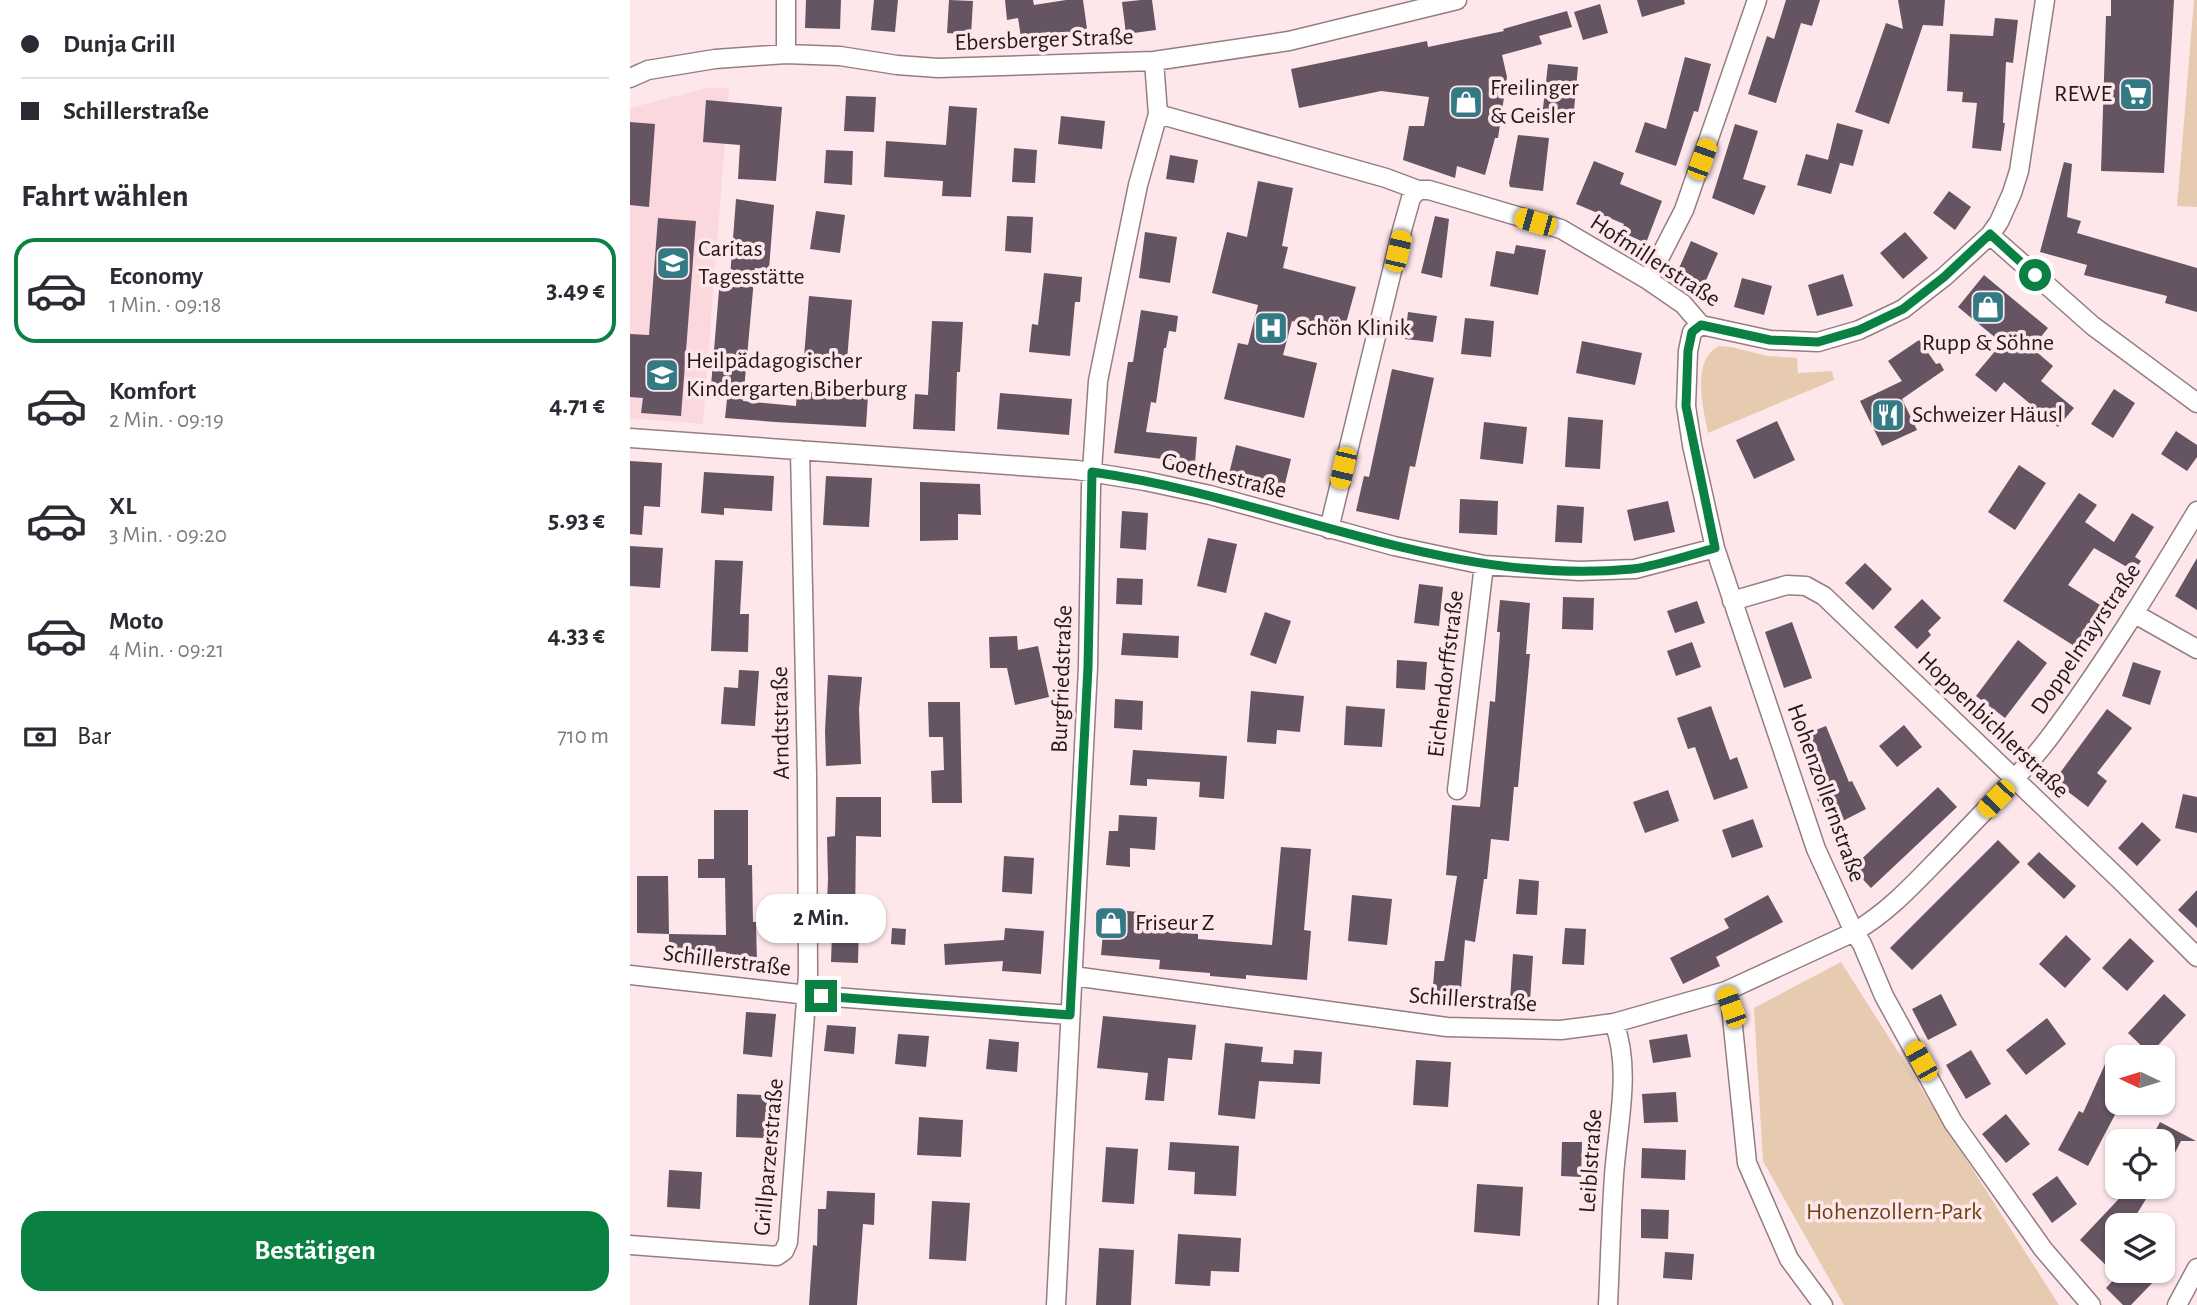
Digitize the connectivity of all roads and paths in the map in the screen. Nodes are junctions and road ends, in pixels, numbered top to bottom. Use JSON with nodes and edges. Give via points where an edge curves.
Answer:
{"nodes":[{"id":1,"x":786,"y":0,"type":"edge"},
{"id":2,"x":1457,"y":0,"type":"edge"},
{"id":3,"x":1757,"y":0,"type":"edge"},
{"id":4,"x":2045,"y":0,"type":"edge"},
{"id":5,"x":786,"y":54,"type":"junction"},
{"id":6,"x":1154,"y":61,"type":"junction"},
{"id":7,"x":630,"y":78,"type":"edge"},
{"id":8,"x":1158,"y":114,"type":"junction"},
{"id":9,"x":1418,"y":190,"type":"junction"},
{"id":10,"x":1990,"y":234,"type":"junction"},
{"id":11,"x":1648,"y":281,"type":"junction"},
{"id":12,"x":1701,"y":325,"type":"junction"},
{"id":13,"x":2197,"y":404,"type":"edge"},
{"id":14,"x":630,"y":438,"type":"edge"},
{"id":15,"x":800,"y":450,"type":"junction"},
{"id":16,"x":1092,"y":472,"type":"junction"},
{"id":17,"x":2197,"y":512,"type":"edge"},
{"id":18,"x":1329,"y":529,"type":"junction"},
{"id":19,"x":1715,"y":548,"type":"junction"},
{"id":20,"x":1484,"y":565,"type":"junction"},
{"id":21,"x":1732,"y":601,"type":"junction"},
{"id":22,"x":2135,"y":614,"type":"junction"},
{"id":23,"x":2197,"y":649,"type":"edge"},
{"id":24,"x":2015,"y":779,"type":"junction"},
{"id":25,"x":1457,"y":790,"type":"dead end"},
{"id":26,"x":1854,"y":932,"type":"junction"},
{"id":27,"x":2197,"y":957,"type":"edge"},
{"id":28,"x":630,"y":975,"type":"edge"},
{"id":29,"x":1073,"y":976,"type":"junction"},
{"id":30,"x":1726,"y":991,"type":"junction"},
{"id":31,"x":808,"y":995,"type":"junction"},
{"id":32,"x":1070,"y":1015,"type":"junction"},
{"id":33,"x":1614,"y":1023,"type":"junction"},
{"id":34,"x":630,"y":1245,"type":"edge"},
{"id":35,"x":2197,"y":1268,"type":"edge"},
{"id":36,"x":1056,"y":1305,"type":"edge"},
{"id":37,"x":1608,"y":1305,"type":"edge"},
{"id":38,"x":1823,"y":1305,"type":"edge"},
{"id":39,"x":2091,"y":1305,"type":"edge"},
{"id":40,"x":2177,"y":1305,"type":"edge"}],
"edges":[{"from":1,"to":5,"type":"street"},
{"from":2,"to":6,"type":"street","name":"Ebersberger Straße","via":[[1289,41]]},
{"from":3,"to":11,"type":"street","via":[[1684,210]]},
{"from":4,"to":10,"type":"street","name":"Hofmillerstraße","via":[[2019,171],[2004,213]]},
{"from":5,"to":6,"type":"street","name":"Ebersberger Straße","via":[[939,68]]},
{"from":5,"to":7,"type":"street","name":"Ebersberger Straße","via":[[715,58]]},
{"from":6,"to":8,"type":"street","name":"Burgfriedstraße"},
{"from":8,"to":9,"type":"street","name":"Hofmillerstraße"},
{"from":8,"to":16,"type":"street","name":"Burgfriedstraße","via":[[1098,381]]},
{"from":9,"to":11,"type":"street","name":"Hofmillerstraße","via":[[1561,229]]},
{"from":9,"to":18,"type":"street","via":[[1411,198],[1402,230]]},
{"from":10,"to":12,"type":"street","name":"Hofmillerstraße","via":[[1903,309],[1859,330],[1818,342],[1770,340]]},
{"from":10,"to":13,"type":"street","via":[[2093,326]]},
{"from":11,"to":12,"type":"street","name":"Hofmillerstraße","via":[[1683,304]]},
{"from":12,"to":19,"type":"street","name":"Hohenzollernstraße","via":[[1692,332],[1688,351],[1686,406]]},
{"from":14,"to":15,"type":"street","name":"Goethestraße"},
{"from":15,"to":16,"type":"street","name":"Goethestraße"},
{"from":15,"to":31,"type":"street","name":"Arndtstraße"},
{"from":16,"to":18,"type":"street","name":"Goethestraße","via":[[1210,495]]},
{"from":16,"to":29,"type":"street","name":"Burgfriedstraße"},
{"from":17,"to":22,"type":"street","name":"Doppelmayrstraße"},
{"from":18,"to":20,"type":"street","name":"Goethestraße"},
{"from":19,"to":20,"type":"street","name":"Goethestraße","via":[[1634,569]]},
{"from":19,"to":21,"type":"street","name":"Hohenzollernstraße"},
{"from":20,"to":25,"type":"street","name":"Eichendorffstraße"},
{"from":21,"to":24,"type":"street","name":"Hoppenbichlerstraße","via":[[1787,585],[1806,586],[1824,596]]},
{"from":21,"to":26,"type":"street","name":"Hohenzollernstraße","via":[[1816,849]]},
{"from":22,"to":23,"type":"street"},
{"from":22,"to":24,"type":"street","name":"Doppelmayrstraße"},
{"from":24,"to":26,"type":"street","name":"Doppelmayrstraße","via":[[1900,898]]},
{"from":24,"to":27,"type":"street","name":"Hoppenbichlerstraße"},
{"from":26,"to":30,"type":"street","name":"Schillerstraße"},
{"from":26,"to":39,"type":"street","name":"Hohenzollernstraße","via":[[1954,1122],[2043,1249]]},
{"from":28,"to":31,"type":"street","name":"Schillerstraße"},
{"from":29,"to":32,"type":"street","name":"Burgfriedstraße"},
{"from":29,"to":33,"type":"street","name":"Schillerstraße","via":[[1447,1027],[1561,1030]]},
{"from":30,"to":33,"type":"street","name":"Schillerstraße"},
{"from":30,"to":38,"type":"street","via":[[1746,1163],[1789,1259]]},
{"from":31,"to":32,"type":"street","name":"Schillerstraße"},
{"from":31,"to":34,"type":"street","name":"Grillparzerstraße","via":[[784,1251],[777,1256]]},
{"from":32,"to":36,"type":"street","name":"Burgfriedstraße"},
{"from":33,"to":37,"type":"street","name":"Leiblstraße","via":[[1623,1065]]},
{"from":35,"to":40,"type":"street"}]}
